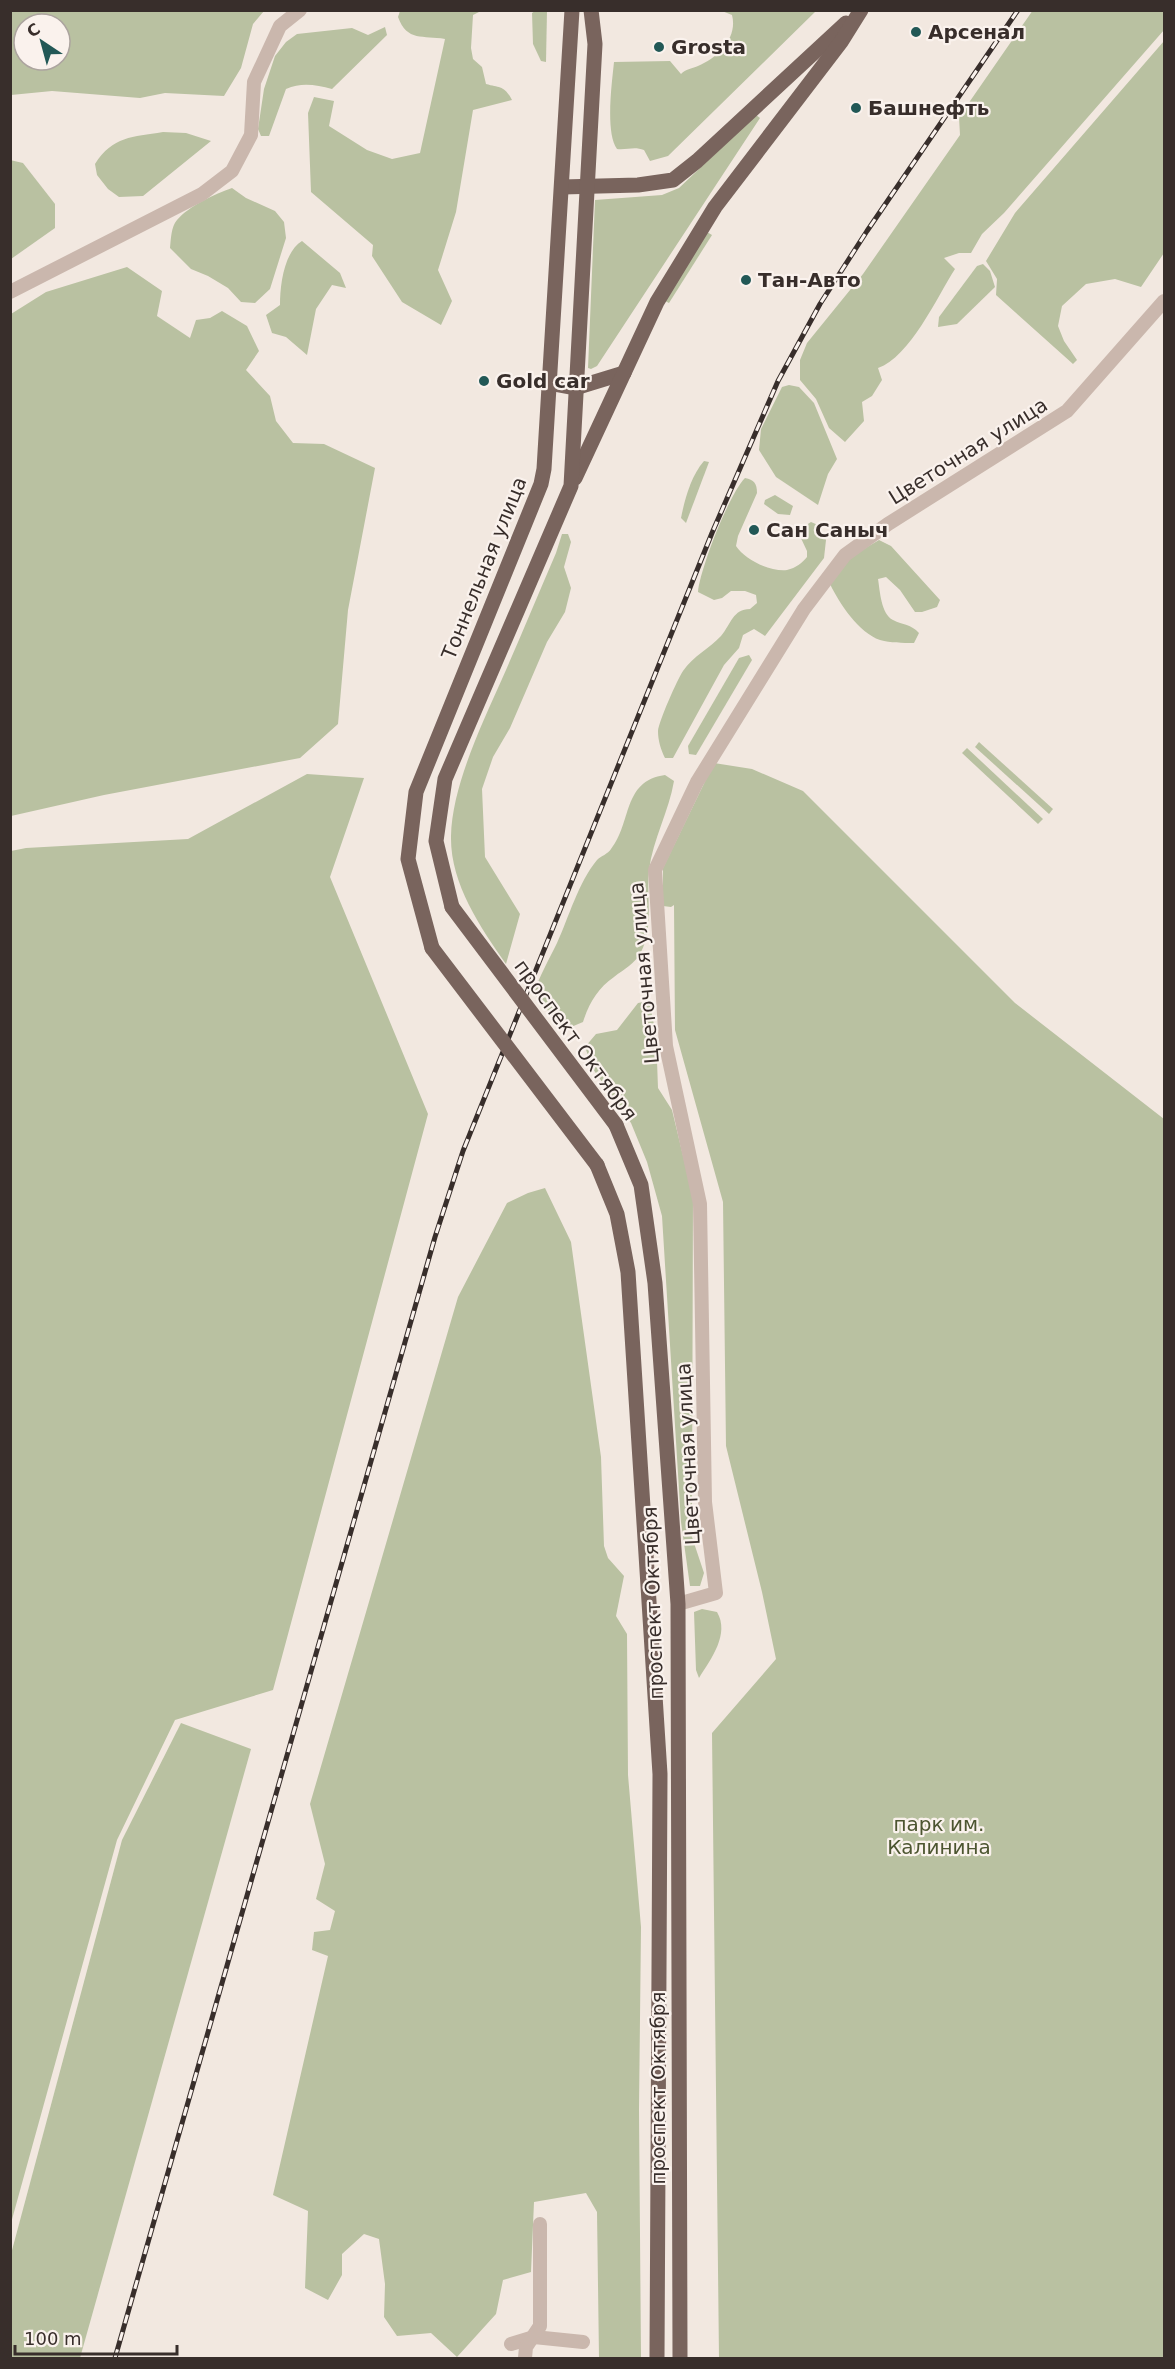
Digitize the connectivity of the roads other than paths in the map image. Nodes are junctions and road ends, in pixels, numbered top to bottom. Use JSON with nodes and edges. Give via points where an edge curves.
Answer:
{"nodes":[{"id":1,"x":300,"y":10,"type":"edge"},
{"id":2,"x":572,"y":10,"type":"edge"},
{"id":3,"x":591,"y":10,"type":"edge"},
{"id":4,"x":860,"y":10,"type":"edge"},
{"id":5,"x":562,"y":187,"type":"junction"},
{"id":6,"x":585,"y":187,"type":"junction"},
{"id":7,"x":10,"y":292,"type":"edge"},
{"id":8,"x":1164,"y":301,"type":"edge"},
{"id":9,"x":624,"y":373,"type":"junction"},
{"id":10,"x":548,"y":383,"type":"junction"},
{"id":11,"x":575,"y":388,"type":"junction"},
{"id":12,"x":571,"y":486,"type":"junction"},
{"id":13,"x":432,"y":948,"type":"joint"},
{"id":14,"x":678,"y":1604,"type":"junction"},
{"id":15,"x":540,"y":2224,"type":"dead end"},
{"id":16,"x":534,"y":2337,"type":"junction"},
{"id":17,"x":583,"y":2342,"type":"dead end"},
{"id":18,"x":511,"y":2344,"type":"dead end"},
{"id":19,"x":525,"y":2358,"type":"edge"},
{"id":20,"x":657,"y":2358,"type":"edge"},
{"id":21,"x":680,"y":2358,"type":"edge"}],
"edges":[{"from":1,"to":7,"type":"street","via":[[280,26],[254,82],[250,135],[232,171],[202,194]]},
{"from":2,"to":5,"type":"main road","name":"Тоннельная улица"},
{"from":3,"to":6,"type":"main road","via":[[595,44]]},
{"from":4,"to":6,"type":"main road","via":[[698,162],[673,180]]},
{"from":4,"to":9,"type":"main road","via":[[841,42],[715,207],[657,302]]},
{"from":5,"to":6,"type":"main road"},
{"from":5,"to":10,"type":"main road","name":"Тоннельная улица"},
{"from":6,"to":11,"type":"main road"},
{"from":8,"to":14,"type":"street","name":"Цветочная улица","via":[[1067,411],[845,555],[804,609],[697,782],[655,870],[666,1046],[700,1204],[705,1502],[716,1593]]},
{"from":9,"to":11,"type":"main road"},
{"from":9,"to":12,"type":"main road"},
{"from":10,"to":11,"type":"main road"},
{"from":10,"to":13,"type":"main road","name":"Тоннельная улица","via":[[541,484],[416,792],[408,859]]},
{"from":11,"to":12,"type":"main road"},
{"from":12,"to":14,"type":"main road","name":"проспект Октября","bridge":true,"via":[[446,779],[436,841],[452,907],[616,1125],[642,1185],[655,1283]]},
{"from":13,"to":20,"type":"main road","name":"проспект Октября","bridge":true,"via":[[597,1165],[617,1214],[628,1272],[660,1774]]},
{"from":14,"to":21,"type":"main road","name":"проспект Октября"},
{"from":15,"to":16,"type":"street","via":[[540,2326]]},
{"from":16,"to":17,"type":"street"},
{"from":16,"to":18,"type":"street"},
{"from":16,"to":19,"type":"street","via":[[526,2347]]}]}
